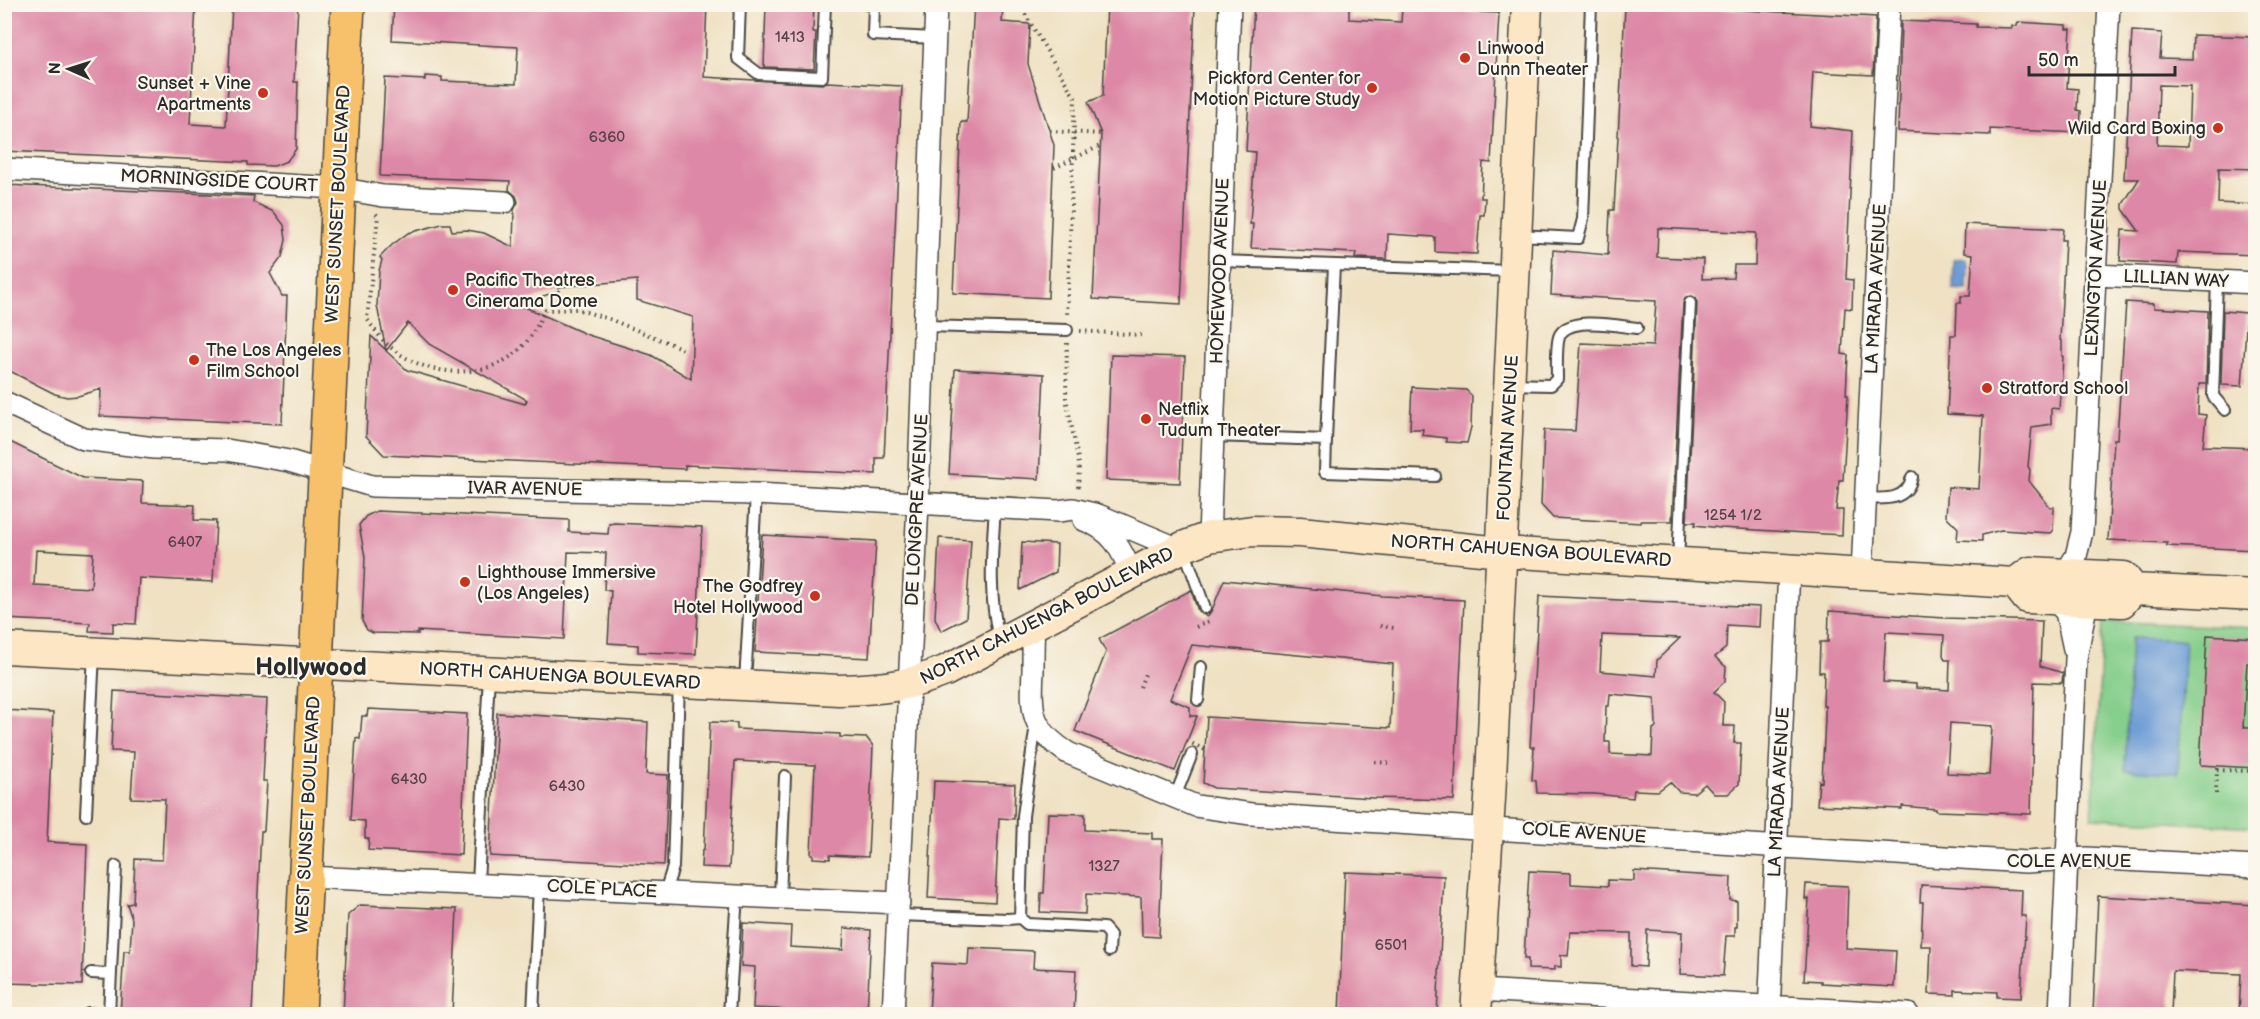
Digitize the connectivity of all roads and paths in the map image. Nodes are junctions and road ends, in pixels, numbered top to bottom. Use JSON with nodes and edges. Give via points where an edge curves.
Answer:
{"nodes":[{"id":1,"x":348,"y":4,"type":"edge"},
{"id":2,"x":740,"y":4,"type":"edge"},
{"id":3,"x":825,"y":4,"type":"edge"},
{"id":4,"x":866,"y":4,"type":"edge"},
{"id":5,"x":936,"y":4,"type":"edge"},
{"id":6,"x":1019,"y":4,"type":"edge"},
{"id":7,"x":1230,"y":4,"type":"edge"},
{"id":8,"x":1527,"y":4,"type":"edge"},
{"id":9,"x":1591,"y":4,"type":"edge"},
{"id":10,"x":1889,"y":4,"type":"edge"},
{"id":11,"x":2109,"y":4,"type":"edge"},
{"id":12,"x":935,"y":38,"type":"junction"},
{"id":13,"x":1050,"y":131,"type":"dead end"},
{"id":14,"x":1101,"y":134,"type":"dead end"},
{"id":15,"x":1100,"y":146,"type":"dead end"},
{"id":16,"x":1053,"y":168,"type":"dead end"},
{"id":17,"x":4,"y":169,"type":"edge"},
{"id":18,"x":338,"y":188,"type":"junction"},
{"id":19,"x":505,"y":202,"type":"dead end"},
{"id":20,"x":374,"y":211,"type":"dead end"},
{"id":21,"x":1517,"y":235,"type":"junction"},
{"id":22,"x":1220,"y":261,"type":"junction"},
{"id":23,"x":1334,"y":265,"type":"junction"},
{"id":24,"x":1516,"y":271,"type":"junction"},
{"id":25,"x":2096,"y":275,"type":"junction"},
{"id":26,"x":2217,"y":281,"type":"junction"},
{"id":27,"x":2256,"y":283,"type":"edge"},
{"id":28,"x":1690,"y":303,"type":"dead end"},
{"id":29,"x":925,"y":326,"type":"junction"},
{"id":30,"x":1637,"y":328,"type":"dead end"},
{"id":31,"x":1067,"y":330,"type":"junction"},
{"id":32,"x":1141,"y":335,"type":"dead end"},
{"id":33,"x":686,"y":350,"type":"dead end"},
{"id":34,"x":1510,"y":384,"type":"junction"},
{"id":35,"x":4,"y":402,"type":"edge"},
{"id":36,"x":2225,"y":410,"type":"dead end"},
{"id":37,"x":1213,"y":436,"type":"junction"},
{"id":38,"x":1326,"y":441,"type":"junction"},
{"id":39,"x":325,"y":473,"type":"junction"},
{"id":40,"x":1435,"y":476,"type":"dead end"},
{"id":41,"x":1912,"y":477,"type":"dead end"},
{"id":42,"x":1078,"y":493,"type":"dead end"},
{"id":43,"x":756,"y":494,"type":"junction"},
{"id":44,"x":1866,"y":498,"type":"junction"},
{"id":45,"x":918,"y":503,"type":"junction"},
{"id":46,"x":995,"y":507,"type":"junction"},
{"id":47,"x":1058,"y":511,"type":"junction"},
{"id":48,"x":1190,"y":544,"type":"junction"},
{"id":49,"x":1502,"y":552,"type":"junction"},
{"id":50,"x":1678,"y":562,"type":"junction"},
{"id":51,"x":1789,"y":569,"type":"junction"},
{"id":52,"x":1862,"y":573,"type":"junction"},
{"id":53,"x":1132,"y":574,"type":"junction"},
{"id":54,"x":2074,"y":588,"type":"junction"},
{"id":55,"x":2256,"y":595,"type":"edge"},
{"id":56,"x":1205,"y":608,"type":"dead end"},
{"id":57,"x":1211,"y":620,"type":"dead end"},
{"id":58,"x":1034,"y":623,"type":"junction"},
{"id":59,"x":1380,"y":626,"type":"dead end"},
{"id":60,"x":1196,"y":627,"type":"dead end"},
{"id":61,"x":1395,"y":628,"type":"dead end"},
{"id":62,"x":999,"y":642,"type":"junction"},
{"id":63,"x":4,"y":648,"type":"edge"},
{"id":64,"x":94,"y":652,"type":"junction"},
{"id":65,"x":2076,"y":659,"type":"junction"},
{"id":66,"x":316,"y":663,"type":"junction"},
{"id":67,"x":1201,"y":667,"type":"dead end"},
{"id":68,"x":489,"y":672,"type":"junction"},
{"id":69,"x":1145,"y":674,"type":"dead end"},
{"id":70,"x":679,"y":682,"type":"junction"},
{"id":71,"x":745,"y":685,"type":"junction"},
{"id":72,"x":909,"y":685,"type":"junction"},
{"id":73,"x":1140,"y":687,"type":"dead end"},
{"id":74,"x":1198,"y":700,"type":"dead end"},
{"id":75,"x":1036,"y":720,"type":"junction"},
{"id":76,"x":1187,"y":741,"type":"dead end"},
{"id":77,"x":1205,"y":750,"type":"dead end"},
{"id":78,"x":1192,"y":754,"type":"dead end"},
{"id":79,"x":2256,"y":755,"type":"edge"},
{"id":80,"x":1375,"y":762,"type":"dead end"},
{"id":81,"x":1388,"y":763,"type":"dead end"},
{"id":82,"x":786,"y":776,"type":"dead end"},
{"id":83,"x":2216,"y":794,"type":"dead end"},
{"id":84,"x":1175,"y":797,"type":"junction"},
{"id":85,"x":86,"y":814,"type":"dead end"},
{"id":86,"x":1488,"y":827,"type":"junction"},
{"id":87,"x":1777,"y":847,"type":"junction"},
{"id":88,"x":2067,"y":859,"type":"junction"},
{"id":89,"x":116,"y":866,"type":"dead end"},
{"id":90,"x":2256,"y":867,"type":"edge"},
{"id":91,"x":306,"y":877,"type":"junction"},
{"id":92,"x":478,"y":883,"type":"junction"},
{"id":93,"x":539,"y":886,"type":"junction"},
{"id":94,"x":665,"y":892,"type":"junction"},
{"id":95,"x":737,"y":895,"type":"junction"},
{"id":96,"x":780,"y":897,"type":"junction"},
{"id":97,"x":898,"y":909,"type":"junction"},
{"id":98,"x":1020,"y":918,"type":"junction"},
{"id":99,"x":1109,"y":951,"type":"dead end"},
{"id":100,"x":91,"y":973,"type":"dead end"},
{"id":101,"x":111,"y":974,"type":"junction"},
{"id":102,"x":1477,"y":1002,"type":"edge"},
{"id":103,"x":1769,"y":1011,"type":"edge"},
{"id":104,"x":109,"y":1014,"type":"edge"},
{"id":105,"x":299,"y":1014,"type":"edge"},
{"id":106,"x":533,"y":1014,"type":"edge"},
{"id":107,"x":729,"y":1014,"type":"edge"},
{"id":108,"x":893,"y":1014,"type":"edge"},
{"id":109,"x":1908,"y":1014,"type":"edge"},
{"id":110,"x":2060,"y":1014,"type":"edge"}],
"edges":[{"from":1,"to":18,"type":"main road","name":"WEST SUNSET BOULEVARD"},
{"from":2,"to":3,"type":"lane","via":[[738,58],[759,74],[822,77]]},
{"from":4,"to":12,"type":"lane","via":[[873,5],[873,35]]},
{"from":5,"to":12,"type":"street","name":"DE LONGPRE AVENUE"},
{"from":6,"to":31,"type":"path","via":[[1075,98]]},
{"from":7,"to":22,"type":"street","name":"HOMEWOOD AVENUE"},
{"from":8,"to":21,"type":"main road","name":"FOUNTAIN AVENUE"},
{"from":9,"to":21,"type":"lane","via":[[1583,219],[1578,237]]},
{"from":10,"to":44,"type":"street","name":"LA MIRADA AVENUE"},
{"from":11,"to":25,"type":"street","name":"LEXINGTON AVENUE"},
{"from":12,"to":29,"type":"street","name":"DE LONGPRE AVENUE"},
{"from":13,"to":14,"type":"path","bridge":true},
{"from":15,"to":16,"type":"path","bridge":true},
{"from":17,"to":18,"type":"street","name":"MORNINGSIDE COURT"},
{"from":18,"to":19,"type":"street","name":"MORNINGSIDE COURT","via":[[383,196]]},
{"from":18,"to":39,"type":"main road","name":"WEST SUNSET BOULEVARD"},
{"from":20,"to":33,"type":"path","via":[[378,216],[367,319],[387,344],[410,361],[450,371],[486,369],[522,348],[545,310],[576,309],[609,318]]},
{"from":21,"to":24,"type":"main road","name":"FOUNTAIN AVENUE"},
{"from":22,"to":23,"type":"lane"},
{"from":22,"to":37,"type":"street","name":"HOMEWOOD AVENUE"},
{"from":23,"to":24,"type":"lane"},
{"from":23,"to":38,"type":"lane"},
{"from":24,"to":34,"type":"main road","name":"FOUNTAIN AVENUE"},
{"from":25,"to":26,"type":"street","name":"LILLIAN WAY"},
{"from":25,"to":54,"type":"street","name":"LEXINGTON AVENUE","via":[[2082,532],[2088,551]]},
{"from":26,"to":27,"type":"street","name":"LILLIAN WAY"},
{"from":26,"to":36,"type":"lane","via":[[2213,396]]},
{"from":28,"to":50,"type":"lane"},
{"from":29,"to":31,"type":"lane"},
{"from":29,"to":45,"type":"street","name":"DE LONGPRE AVENUE"},
{"from":30,"to":34,"type":"lane","via":[[1568,326],[1559,337],[1557,379],[1551,385]]},
{"from":31,"to":32,"type":"path"},
{"from":31,"to":42,"type":"path","via":[[1066,398],[1079,464]]},
{"from":34,"to":49,"type":"main road","name":"FOUNTAIN AVENUE"},
{"from":35,"to":39,"type":"street","name":"IVAR AVENUE","via":[[84,439],[154,448],[227,450],[289,461]]},
{"from":37,"to":38,"type":"lane"},
{"from":37,"to":48,"type":"street","name":"HOMEWOOD AVENUE"},
{"from":38,"to":40,"type":"lane","via":[[1325,472]]},
{"from":39,"to":43,"type":"street","name":"IVAR AVENUE","via":[[372,486]]},
{"from":39,"to":66,"type":"main road","name":"WEST SUNSET BOULEVARD"},
{"from":41,"to":44,"type":"lane","via":[[1902,495]]},
{"from":43,"to":45,"type":"street","name":"IVAR AVENUE"},
{"from":43,"to":71,"type":"lane"},
{"from":44,"to":52,"type":"street","name":"LA MIRADA AVENUE"},
{"from":45,"to":46,"type":"street","name":"IVAR AVENUE"},
{"from":45,"to":72,"type":"street","name":"DE LONGPRE AVENUE"},
{"from":46,"to":47,"type":"street","name":"IVAR AVENUE"},
{"from":46,"to":62,"type":"lane","via":[[990,578]]},
{"from":47,"to":48,"type":"street","name":"IVAR AVENUE","via":[[1073,509],[1098,515]]},
{"from":47,"to":53,"type":"street","name":"IVAR AVENUE","via":[[1094,524],[1119,544]]},
{"from":48,"to":49,"type":"main road","name":"NORTH CAHUENGA BOULEVARD","via":[[1252,531],[1300,532]]},
{"from":48,"to":53,"type":"main road","name":"NORTH CAHUENGA BOULEVARD"},
{"from":48,"to":56,"type":"lane"},
{"from":49,"to":50,"type":"main road","name":"NORTH CAHUENGA BOULEVARD"},
{"from":49,"to":86,"type":"main road","name":"FOUNTAIN AVENUE"},
{"from":50,"to":51,"type":"main road","name":"NORTH CAHUENGA BOULEVARD"},
{"from":51,"to":52,"type":"main road","name":"NORTH CAHUENGA BOULEVARD"},
{"from":51,"to":87,"type":"street","name":"LA MIRADA AVENUE"},
{"from":52,"to":54,"type":"main road","name":"NORTH CAHUENGA BOULEVARD","via":[[2015,583],[2026,598]]},
{"from":53,"to":58,"type":"main road","name":"NORTH CAHUENGA BOULEVARD"},
{"from":54,"to":55,"type":"main road","name":"NORTH CAHUENGA BOULEVARD","via":[[2124,577],[2133,589]]},
{"from":54,"to":65,"type":"street","name":"LEXINGTON AVENUE"},
{"from":54,"to":65,"type":"street","name":"LEXINGTON AVENUE","via":[[2066,612]]},
{"from":57,"to":60,"type":"path","bridge":true},
{"from":58,"to":62,"type":"main road","name":"NORTH CAHUENGA BOULEVARD"},
{"from":58,"to":75,"type":"street","name":"COLE AVENUE","via":[[1031,698]]},
{"from":59,"to":61,"type":"path"},
{"from":62,"to":72,"type":"main road","name":"NORTH CAHUENGA BOULEVARD"},
{"from":63,"to":64,"type":"main road","name":"NORTH CAHUENGA BOULEVARD"},
{"from":64,"to":66,"type":"main road","name":"NORTH CAHUENGA BOULEVARD"},
{"from":64,"to":85,"type":"lane"},
{"from":65,"to":88,"type":"street","name":"LEXINGTON AVENUE"},
{"from":66,"to":68,"type":"main road","name":"NORTH CAHUENGA BOULEVARD"},
{"from":66,"to":91,"type":"main road","name":"WEST SUNSET BOULEVARD"},
{"from":67,"to":74,"type":"lane"},
{"from":68,"to":70,"type":"main road","name":"NORTH CAHUENGA BOULEVARD"},
{"from":68,"to":92,"type":"lane"},
{"from":69,"to":73,"type":"path"},
{"from":70,"to":71,"type":"main road","name":"NORTH CAHUENGA BOULEVARD"},
{"from":70,"to":94,"type":"lane","via":[[673,867]]},
{"from":71,"to":72,"type":"main road","name":"NORTH CAHUENGA BOULEVARD","via":[[876,690]]},
{"from":72,"to":97,"type":"street","name":"DE LONGPRE AVENUE"},
{"from":75,"to":84,"type":"street","name":"COLE AVENUE","via":[[1050,742],[1068,753]]},
{"from":75,"to":98,"type":"lane","via":[[1023,816]]},
{"from":76,"to":77,"type":"path","bridge":true},
{"from":78,"to":84,"type":"lane"},
{"from":79,"to":83,"type":"path","via":[[2254,771],[2217,770]]},
{"from":80,"to":81,"type":"path"},
{"from":82,"to":96,"type":"lane"},
{"from":84,"to":86,"type":"street","name":"COLE AVENUE","via":[[1196,806],[1251,814]]},
{"from":86,"to":87,"type":"street","name":"COLE AVENUE"},
{"from":86,"to":102,"type":"main road","name":"FOUNTAIN AVENUE"},
{"from":87,"to":88,"type":"street","name":"COLE AVENUE","via":[[2026,862]]},
{"from":87,"to":103,"type":"street","name":"LA MIRADA AVENUE"},
{"from":88,"to":90,"type":"street","name":"COLE AVENUE"},
{"from":88,"to":110,"type":"street","name":"LEXINGTON AVENUE"},
{"from":89,"to":101,"type":"lane"},
{"from":91,"to":92,"type":"street","name":"COLE PLACE"},
{"from":91,"to":105,"type":"main road","name":"WEST SUNSET BOULEVARD"},
{"from":92,"to":93,"type":"street","name":"COLE PLACE"},
{"from":93,"to":94,"type":"street","name":"COLE PLACE"},
{"from":93,"to":106,"type":"lane"},
{"from":94,"to":95,"type":"street","name":"COLE PLACE"},
{"from":95,"to":96,"type":"street","name":"COLE PLACE"},
{"from":95,"to":107,"type":"lane"},
{"from":96,"to":97,"type":"street","name":"COLE PLACE"},
{"from":97,"to":98,"type":"lane"},
{"from":97,"to":108,"type":"street","name":"DE LONGPRE AVENUE"},
{"from":98,"to":99,"type":"lane","via":[[1027,924],[1104,928],[1110,935]]},
{"from":100,"to":101,"type":"lane"},
{"from":101,"to":104,"type":"lane"},
{"from":102,"to":103,"type":"street"},
{"from":103,"to":109,"type":"street"}]}
